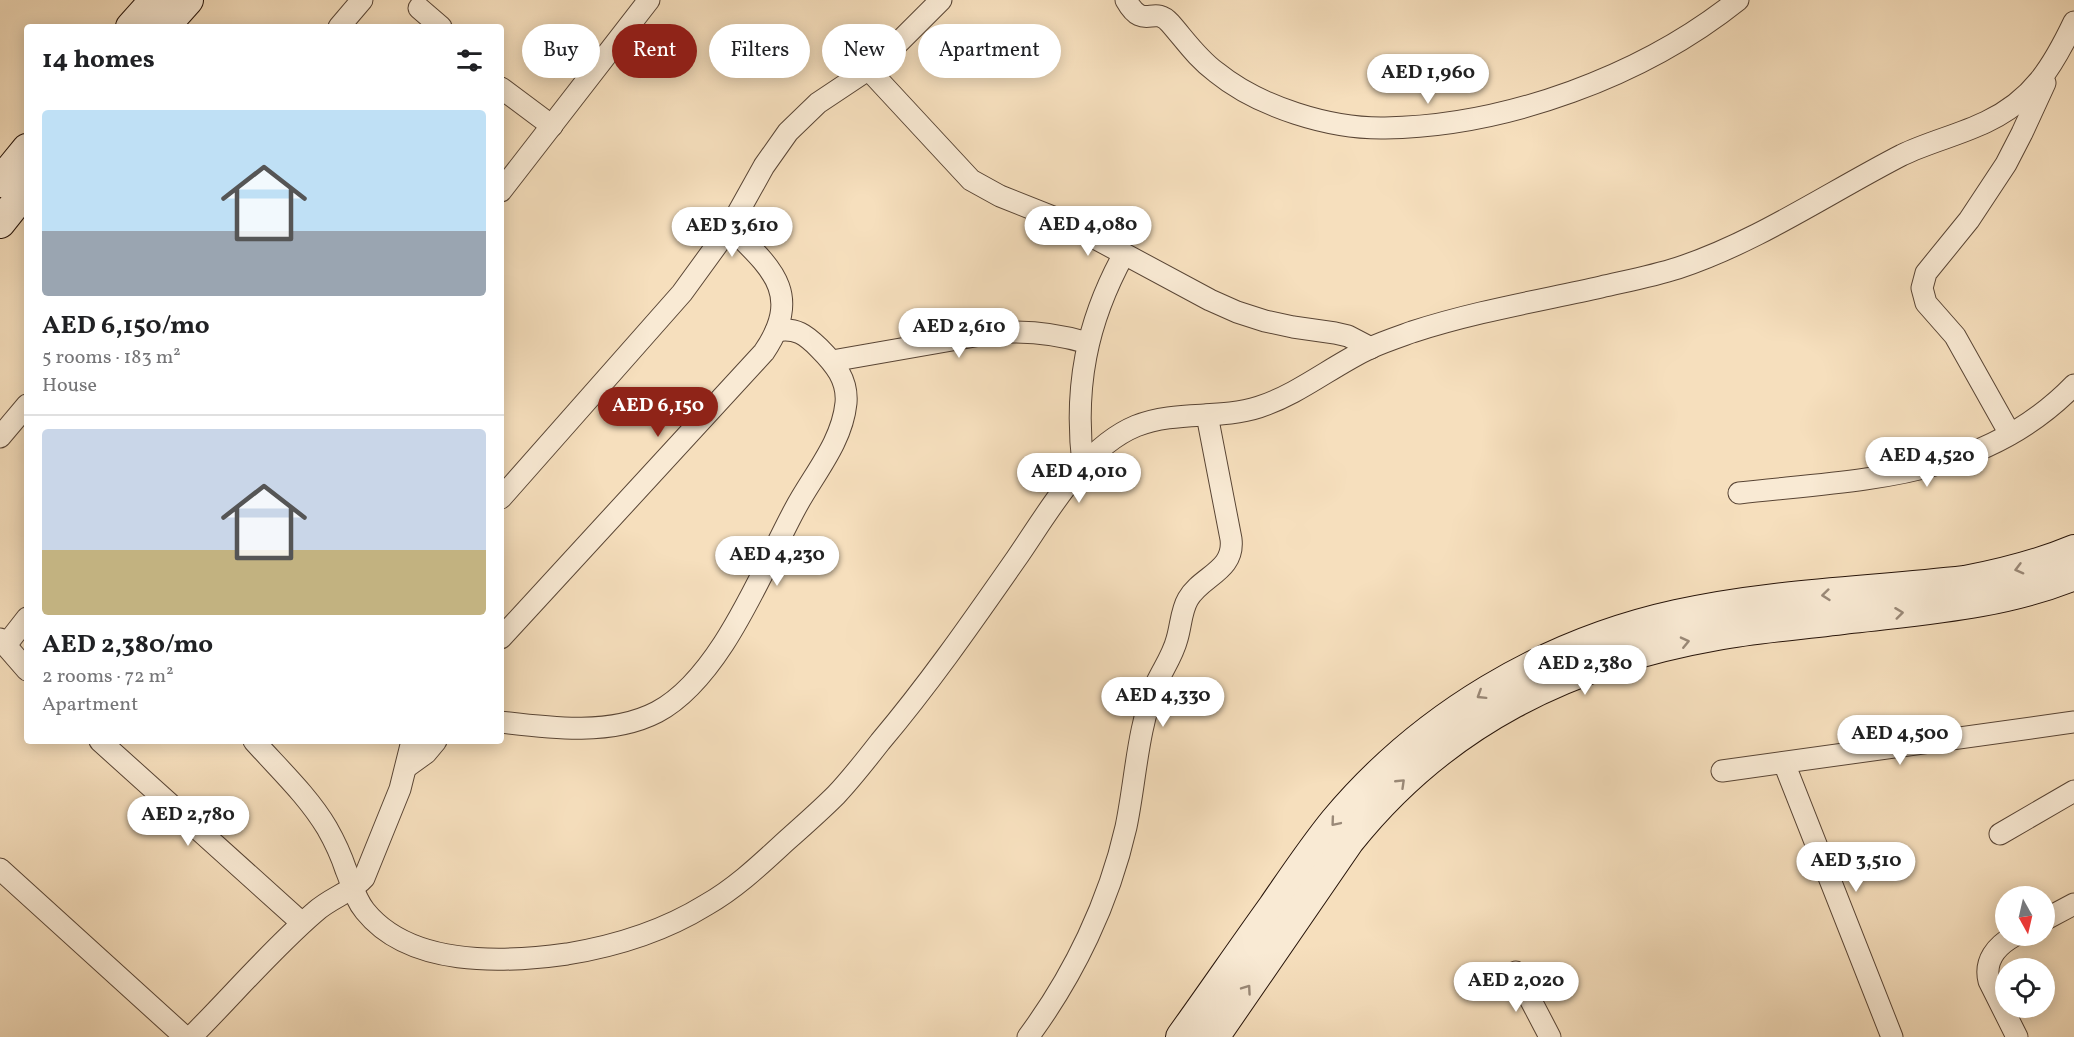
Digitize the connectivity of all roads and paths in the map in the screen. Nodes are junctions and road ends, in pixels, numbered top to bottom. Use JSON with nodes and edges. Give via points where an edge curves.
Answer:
{"nodes":[{"id":1,"x":155,"y":0,"type":"edge"},
{"id":2,"x":188,"y":0,"type":"edge"},
{"id":3,"x":362,"y":0,"type":"edge"},
{"id":4,"x":650,"y":0,"type":"edge"},
{"id":5,"x":941,"y":0,"type":"edge"},
{"id":6,"x":1126,"y":0,"type":"edge"},
{"id":7,"x":1738,"y":0,"type":"edge"},
{"id":8,"x":418,"y":8,"type":"dead end"},
{"id":9,"x":2074,"y":22,"type":"edge"},
{"id":10,"x":134,"y":24,"type":"edge"},
{"id":11,"x":167,"y":24,"type":"edge"},
{"id":12,"x":342,"y":24,"type":"edge"},
{"id":13,"x":437,"y":24,"type":"edge"},
{"id":14,"x":906,"y":37,"type":"edge"},
{"id":15,"x":2050,"y":69,"type":"junction"},
{"id":16,"x":857,"y":78,"type":"edge"},
{"id":17,"x":876,"y":78,"type":"edge"},
{"id":18,"x":504,"y":90,"type":"edge"},
{"id":19,"x":552,"y":126,"type":"junction"},
{"id":20,"x":24,"y":153,"type":"edge"},
{"id":21,"x":0,"y":182,"type":"edge"},
{"id":22,"x":504,"y":187,"type":"edge"},
{"id":23,"x":24,"y":193,"type":"edge"},
{"id":24,"x":0,"y":223,"type":"edge"},
{"id":25,"x":730,"y":227,"type":"junction"},
{"id":26,"x":1124,"y":254,"type":"junction"},
{"id":27,"x":777,"y":331,"type":"junction"},
{"id":28,"x":1088,"y":343,"type":"junction"},
{"id":29,"x":1371,"y":348,"type":"junction"},
{"id":30,"x":832,"y":361,"type":"junction"},
{"id":31,"x":2074,"y":384,"type":"edge"},
{"id":32,"x":24,"y":409,"type":"edge"},
{"id":33,"x":1207,"y":415,"type":"junction"},
{"id":34,"x":2010,"y":434,"type":"junction"},
{"id":35,"x":0,"y":437,"type":"edge"},
{"id":36,"x":1083,"y":465,"type":"junction"},
{"id":37,"x":1739,"y":493,"type":"dead end"},
{"id":38,"x":504,"y":495,"type":"edge"},
{"id":39,"x":2074,"y":550,"type":"edge"},
{"id":40,"x":2074,"y":575,"type":"edge"},
{"id":41,"x":24,"y":621,"type":"edge"},
{"id":42,"x":504,"y":635,"type":"edge"},
{"id":43,"x":3,"y":642,"type":"edge"},
{"id":44,"x":24,"y":666,"type":"edge"},
{"id":45,"x":504,"y":722,"type":"edge"},
{"id":46,"x":2074,"y":722,"type":"edge"},
{"id":47,"x":103,"y":744,"type":"edge"},
{"id":48,"x":257,"y":744,"type":"edge"},
{"id":49,"x":412,"y":744,"type":"edge"},
{"id":50,"x":434,"y":744,"type":"edge"},
{"id":51,"x":1784,"y":763,"type":"junction"},
{"id":52,"x":408,"y":766,"type":"junction"},
{"id":53,"x":1722,"y":771,"type":"dead end"},
{"id":54,"x":2074,"y":791,"type":"edge"},
{"id":55,"x":2000,"y":834,"type":"dead end"},
{"id":56,"x":0,"y":869,"type":"edge"},
{"id":57,"x":353,"y":889,"type":"junction"},
{"id":58,"x":2074,"y":904,"type":"edge"},
{"id":59,"x":2055,"y":914,"type":"edge"},
{"id":60,"x":302,"y":924,"type":"junction"},
{"id":61,"x":2001,"y":946,"type":"edge"},
{"id":62,"x":1516,"y":972,"type":"dead end"},
{"id":63,"x":185,"y":1037,"type":"edge"},
{"id":64,"x":191,"y":1037,"type":"edge"},
{"id":65,"x":1028,"y":1037,"type":"edge"},
{"id":66,"x":1181,"y":1037,"type":"edge"},
{"id":67,"x":1214,"y":1037,"type":"edge"},
{"id":68,"x":1550,"y":1037,"type":"edge"},
{"id":69,"x":1892,"y":1037,"type":"edge"},
{"id":70,"x":2017,"y":1037,"type":"edge"}],
"edges":[{"from":1,"to":10,"type":"street"},
{"from":2,"to":11,"type":"street"},
{"from":3,"to":12,"type":"street"},
{"from":4,"to":19,"type":"street"},
{"from":5,"to":14,"type":"street"},
{"from":6,"to":7,"type":"street","via":[[1134,14],[1167,20],[1216,73],[1264,100],[1315,119],[1384,128],[1462,120],[1572,91],[1667,47]]},
{"from":8,"to":13,"type":"street"},
{"from":9,"to":15,"type":"street"},
{"from":15,"to":29,"type":"street","via":[[2022,100],[1995,117],[1916,148],[1721,252],[1652,275],[1433,326]]},
{"from":15,"to":34,"type":"street","via":[[2006,164],[1969,220],[1926,273],[1922,288],[1926,303],[1955,336]]},
{"from":16,"to":25,"type":"street","via":[[818,103],[788,132]]},
{"from":17,"to":26,"type":"street","via":[[971,180],[1063,221]]},
{"from":18,"to":19,"type":"street"},
{"from":19,"to":22,"type":"street"},
{"from":20,"to":21,"type":"street"},
{"from":23,"to":24,"type":"street"},
{"from":25,"to":27,"type":"street","via":[[774,276],[781,298]]},
{"from":25,"to":38,"type":"street","via":[[682,293]]},
{"from":26,"to":28,"type":"street","via":[[1102,297]]},
{"from":26,"to":29,"type":"street","via":[[1237,312],[1293,327],[1341,334]]},
{"from":27,"to":30,"type":"street","via":[[791,329],[803,333]]},
{"from":27,"to":42,"type":"street","via":[[764,351]]},
{"from":28,"to":30,"type":"street","via":[[1050,334],[992,333]]},
{"from":28,"to":36,"type":"street","via":[[1079,416]]},
{"from":29,"to":33,"type":"street","via":[[1269,403]]},
{"from":30,"to":45,"type":"street","via":[[846,391],[836,439],[801,497],[741,614],[693,684],[656,713],[626,723],[562,727]]},
{"from":31,"to":34,"type":"street"},
{"from":32,"to":35,"type":"street"},
{"from":33,"to":36,"type":"street","via":[[1175,416],[1141,424],[1109,441]]},
{"from":33,"to":65,"type":"street","via":[[1231,553],[1224,566],[1188,598],[1174,649],[1148,707],[1125,828],[1108,886],[1066,979]]},
{"from":34,"to":37,"type":"street","via":[[1967,455],[1919,470]]},
{"from":36,"to":57,"type":"street","via":[[956,644],[846,784],[753,871],[708,904],[659,929],[599,948],[536,957],[472,957],[422,950],[391,936],[366,913]]},
{"from":39,"to":66,"type":"street","one_way":true,"via":[[2036,564],[1965,581],[1739,604],[1676,615],[1580,645],[1507,679],[1447,717],[1414,744],[1336,820]]},
{"from":67,"to":40,"type":"street","one_way":true,"via":[[1366,819],[1428,759],[1508,705],[1602,664],[1690,640],[1969,604],[2029,591]]},
{"from":41,"to":43,"type":"street"},
{"from":43,"to":44,"type":"street"},
{"from":46,"to":51,"type":"street"},
{"from":47,"to":60,"type":"street"},
{"from":48,"to":57,"type":"street","via":[[326,826]]},
{"from":49,"to":52,"type":"street"},
{"from":50,"to":52,"type":"street"},
{"from":51,"to":53,"type":"street"},
{"from":51,"to":69,"type":"street"},
{"from":52,"to":57,"type":"street","via":[[364,878]]},
{"from":54,"to":55,"type":"street"},
{"from":56,"to":63,"type":"street"},
{"from":57,"to":60,"type":"street","via":[[328,902]]},
{"from":58,"to":59,"type":"street"},
{"from":60,"to":64,"type":"street"},
{"from":61,"to":70,"type":"street","via":[[1989,961],[1987,974]]},
{"from":62,"to":68,"type":"street"}]}
